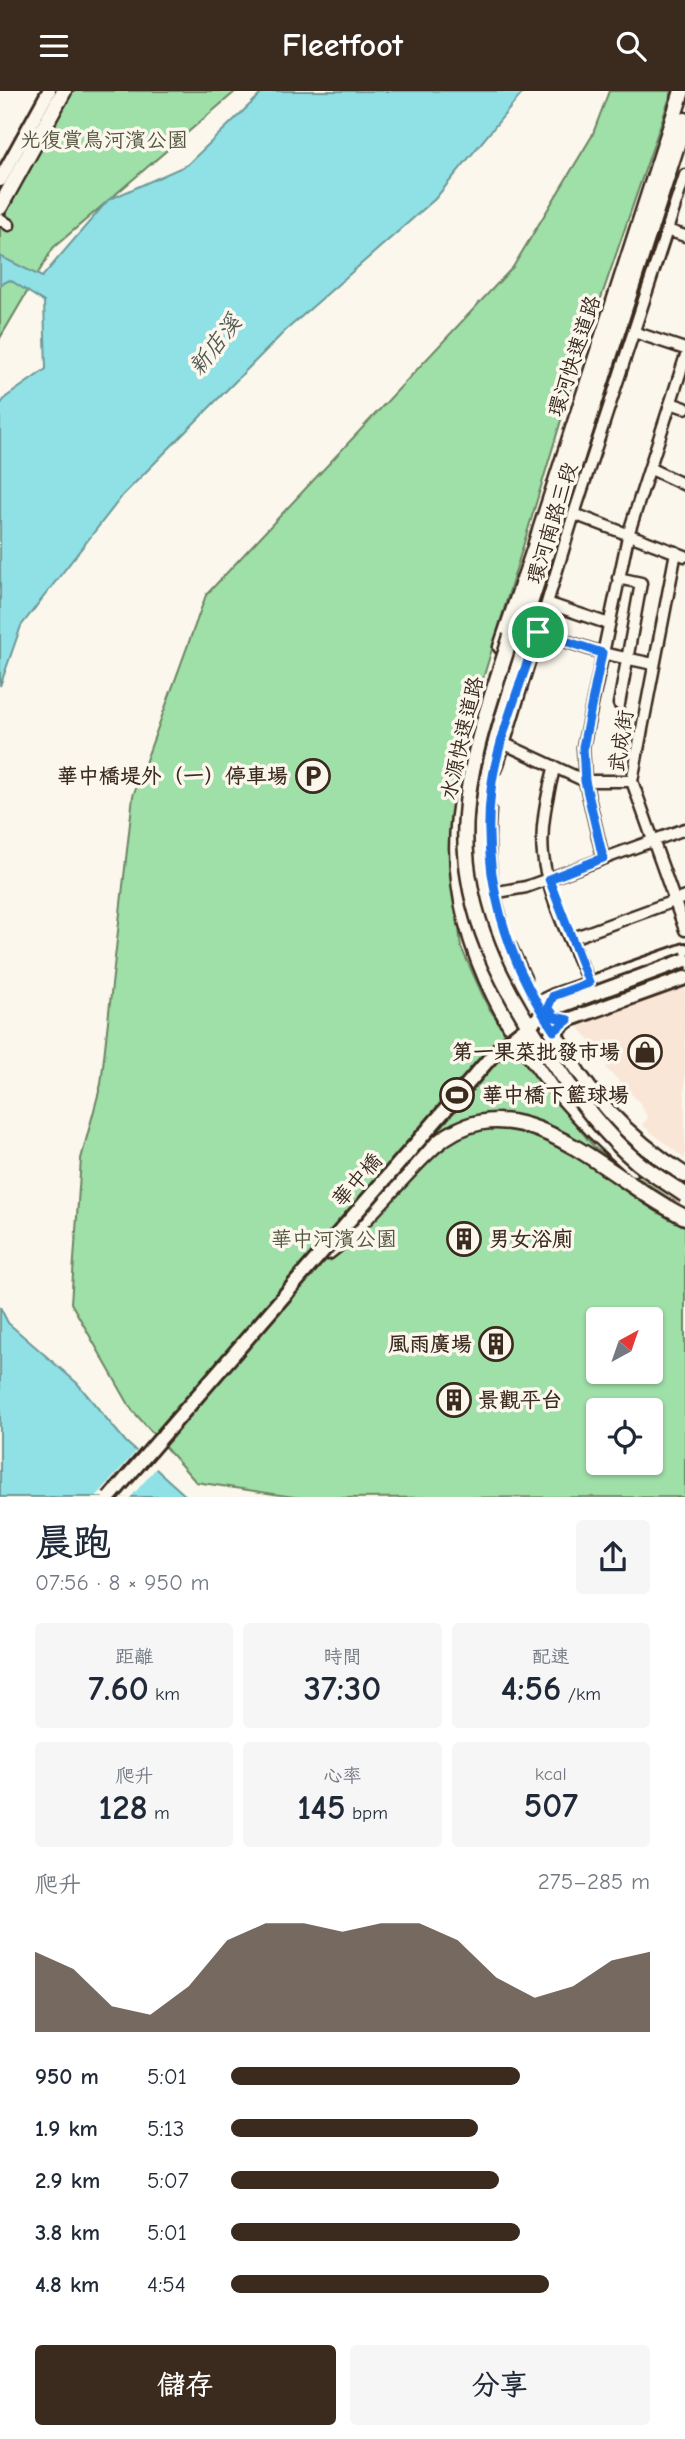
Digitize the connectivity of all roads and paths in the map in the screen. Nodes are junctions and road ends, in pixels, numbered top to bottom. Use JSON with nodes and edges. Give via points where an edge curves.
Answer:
{"nodes":[{"id":1,"x":52,"y":91,"type":"edge"},
{"id":2,"x":62,"y":91,"type":"edge"},
{"id":3,"x":682,"y":91,"type":"edge"},
{"id":4,"x":685,"y":120,"type":"edge"},
{"id":5,"x":685,"y":175,"type":"edge"},
{"id":6,"x":0,"y":180,"type":"edge"},
{"id":7,"x":0,"y":189,"type":"edge"},
{"id":8,"x":0,"y":198,"type":"edge"},
{"id":9,"x":0,"y":207,"type":"edge"},
{"id":10,"x":667,"y":230,"type":"junction"},
{"id":11,"x":685,"y":236,"type":"edge"},
{"id":12,"x":634,"y":332,"type":"junction"},
{"id":13,"x":685,"y":349,"type":"edge"},
{"id":14,"x":685,"y":358,"type":"edge"},
{"id":15,"x":671,"y":403,"type":"junction"},
{"id":16,"x":685,"y":408,"type":"edge"},
{"id":17,"x":651,"y":469,"type":"junction"},
{"id":18,"x":685,"y":485,"type":"edge"},
{"id":19,"x":574,"y":514,"type":"junction"},
{"id":20,"x":629,"y":533,"type":"junction"},
{"id":21,"x":544,"y":538,"type":"junction"},
{"id":22,"x":680,"y":554,"type":"edge"},
{"id":23,"x":618,"y":578,"type":"junction"},
{"id":24,"x":547,"y":603,"type":"junction"},
{"id":25,"x":609,"y":624,"type":"junction"},
{"id":26,"x":538,"y":632,"type":"junction"},
{"id":27,"x":515,"y":637,"type":"junction"},
{"id":28,"x":602,"y":653,"type":"junction"},
{"id":29,"x":627,"y":660,"type":"junction"},
{"id":30,"x":653,"y":664,"type":"junction"},
{"id":31,"x":619,"y":704,"type":"dead end"},
{"id":32,"x":503,"y":743,"type":"junction"},
{"id":33,"x":554,"y":769,"type":"junction"},
{"id":34,"x":585,"y":781,"type":"junction"},
{"id":35,"x":632,"y":781,"type":"junction"},
{"id":36,"x":466,"y":814,"type":"junction"},
{"id":37,"x":685,"y":829,"type":"edge"},
{"id":38,"x":651,"y":841,"type":"junction"},
{"id":39,"x":603,"y":858,"type":"junction"},
{"id":40,"x":549,"y":879,"type":"junction"},
{"id":41,"x":493,"y":893,"type":"junction"},
{"id":42,"x":680,"y":899,"type":"edge"},
{"id":43,"x":685,"y":930,"type":"edge"},
{"id":44,"x":570,"y":939,"type":"junction"},
{"id":45,"x":685,"y":950,"type":"edge"},
{"id":46,"x":685,"y":960,"type":"edge"},
{"id":47,"x":685,"y":968,"type":"edge"},
{"id":48,"x":685,"y":978,"type":"edge"},
{"id":49,"x":589,"y":983,"type":"junction"},
{"id":50,"x":553,"y":996,"type":"junction"},
{"id":51,"x":537,"y":1006,"type":"junction"},
{"id":52,"x":505,"y":1020,"type":"junction"},
{"id":53,"x":568,"y":1020,"type":"junction"},
{"id":54,"x":521,"y":1029,"type":"junction"},
{"id":55,"x":554,"y":1031,"type":"junction"},
{"id":56,"x":530,"y":1053,"type":"junction"},
{"id":57,"x":527,"y":1123,"type":"junction"},
{"id":58,"x":575,"y":1140,"type":"dead end"},
{"id":59,"x":685,"y":1175,"type":"edge"},
{"id":60,"x":685,"y":1185,"type":"edge"},
{"id":61,"x":685,"y":1195,"type":"edge"},
{"id":62,"x":685,"y":1217,"type":"edge"},
{"id":63,"x":328,"y":1252,"type":"junction"},
{"id":64,"x":110,"y":1497,"type":"edge"},
{"id":65,"x":116,"y":1497,"type":"edge"}],
"edges":[{"from":1,"to":6,"type":"main road"},
{"from":1,"to":7,"type":"highway"},
{"from":2,"to":8,"type":"main road"},
{"from":2,"to":9,"type":"highway"},
{"from":3,"to":21,"type":"highway","name":"環河快速道路"},
{"from":4,"to":21,"type":"highway","name":"環河快速道路"},
{"from":5,"to":10,"type":"street","name":"環河南路三段"},
{"from":10,"to":11,"type":"street"},
{"from":10,"to":12,"type":"street","name":"環河南路三段"},
{"from":12,"to":13,"type":"street"},
{"from":12,"to":19,"type":"street","name":"環河南路三段"},
{"from":14,"to":15,"type":"street"},
{"from":15,"to":16,"type":"street"},
{"from":15,"to":17,"type":"street"},
{"from":17,"to":18,"type":"street"},
{"from":17,"to":20,"type":"street"},
{"from":19,"to":20,"type":"street"},
{"from":19,"to":24,"type":"street","name":"環河南路三段"},
{"from":20,"to":22,"type":"street"},
{"from":20,"to":23,"type":"street"},
{"from":21,"to":27,"type":"highway","name":"環河快速道路"},
{"from":21,"to":51,"type":"highway","via":[[552,555],[484,783],[480,817],[480,850],[492,917],[520,982]]},
{"from":21,"to":52,"type":"highway","via":[[473,741],[456,824],[458,890],[475,951]]},
{"from":22,"to":30,"type":"street","name":"武成街"},
{"from":23,"to":25,"type":"street"},
{"from":23,"to":29,"type":"street","via":[[641,583]]},
{"from":24,"to":25,"type":"street"},
{"from":24,"to":26,"type":"street","name":"環河南路三段"},
{"from":25,"to":28,"type":"street"},
{"from":26,"to":28,"type":"street"},
{"from":26,"to":32,"type":"street","name":"環河南路三段"},
{"from":27,"to":36,"type":"highway","name":"水源快速道路","bridge":true,"via":[[479,744]]},
{"from":27,"to":60,"type":"highway","name":"水源快速道路","via":[[485,749],[474,815],[475,865],[487,926],[534,1022],[601,1116],[643,1156]]},
{"from":28,"to":29,"type":"street"},
{"from":28,"to":34,"type":"street","via":[[583,747]]},
{"from":29,"to":30,"type":"street"},
{"from":29,"to":31,"type":"street"},
{"from":30,"to":35,"type":"street","name":"武成街"},
{"from":32,"to":33,"type":"street"},
{"from":32,"to":41,"type":"street","name":"環河南路三段","via":[[491,787],[488,856]]},
{"from":33,"to":34,"type":"street"},
{"from":33,"to":40,"type":"street","via":[[543,837]]},
{"from":34,"to":35,"type":"street"},
{"from":34,"to":39,"type":"street"},
{"from":35,"to":38,"type":"street","name":"武成街"},
{"from":36,"to":54,"type":"highway","bridge":true,"via":[[460,843],[464,889],[475,934],[495,984]]},
{"from":36,"to":61,"type":"highway","name":"水源快速道路","bridge":true,"via":[[467,861],[477,917],[494,965],[517,1007],[599,1124],[637,1162]]},
{"from":37,"to":38,"type":"street"},
{"from":38,"to":39,"type":"street"},
{"from":38,"to":42,"type":"street","name":"武成街"},
{"from":39,"to":40,"type":"street"},
{"from":40,"to":41,"type":"street"},
{"from":40,"to":44,"type":"street"},
{"from":41,"to":51,"type":"street","name":"環河南路三段"},
{"from":42,"to":43,"type":"street","name":"武成街"},
{"from":42,"to":44,"type":"street"},
{"from":44,"to":49,"type":"street"},
{"from":45,"to":49,"type":"main road"},
{"from":46,"to":54,"type":"main road","name":"華中橋","bridge":true,"via":[[565,1003]]},
{"from":47,"to":63,"type":"main road","name":"華中橋","bridge":true,"via":[[549,1017],[514,1042]]},
{"from":48,"to":53,"type":"main road"},
{"from":49,"to":50,"type":"main road"},
{"from":50,"to":51,"type":"main road"},
{"from":50,"to":53,"type":"main road","via":[[548,1007],[555,1017]]},
{"from":51,"to":52,"type":"main road"},
{"from":51,"to":55,"type":"street","name":"環河南路三段"},
{"from":52,"to":56,"type":"highway"},
{"from":53,"to":55,"type":"main road"},
{"from":54,"to":64,"type":"main road","name":"華中橋","bridge":true,"via":[[488,1060]]},
{"from":55,"to":56,"type":"main road"},
{"from":55,"to":59,"type":"highway","via":[[588,1089],[612,1117]]},
{"from":56,"to":61,"type":"highway","bridge":true,"via":[[603,1141],[636,1170]]},
{"from":57,"to":58,"type":"highway"},
{"from":57,"to":62,"type":"highway"},
{"from":57,"to":63,"type":"highway","via":[[482,1122],[445,1138]]},
{"from":63,"to":65,"type":"main road","name":"華中橋","bridge":true}]}
